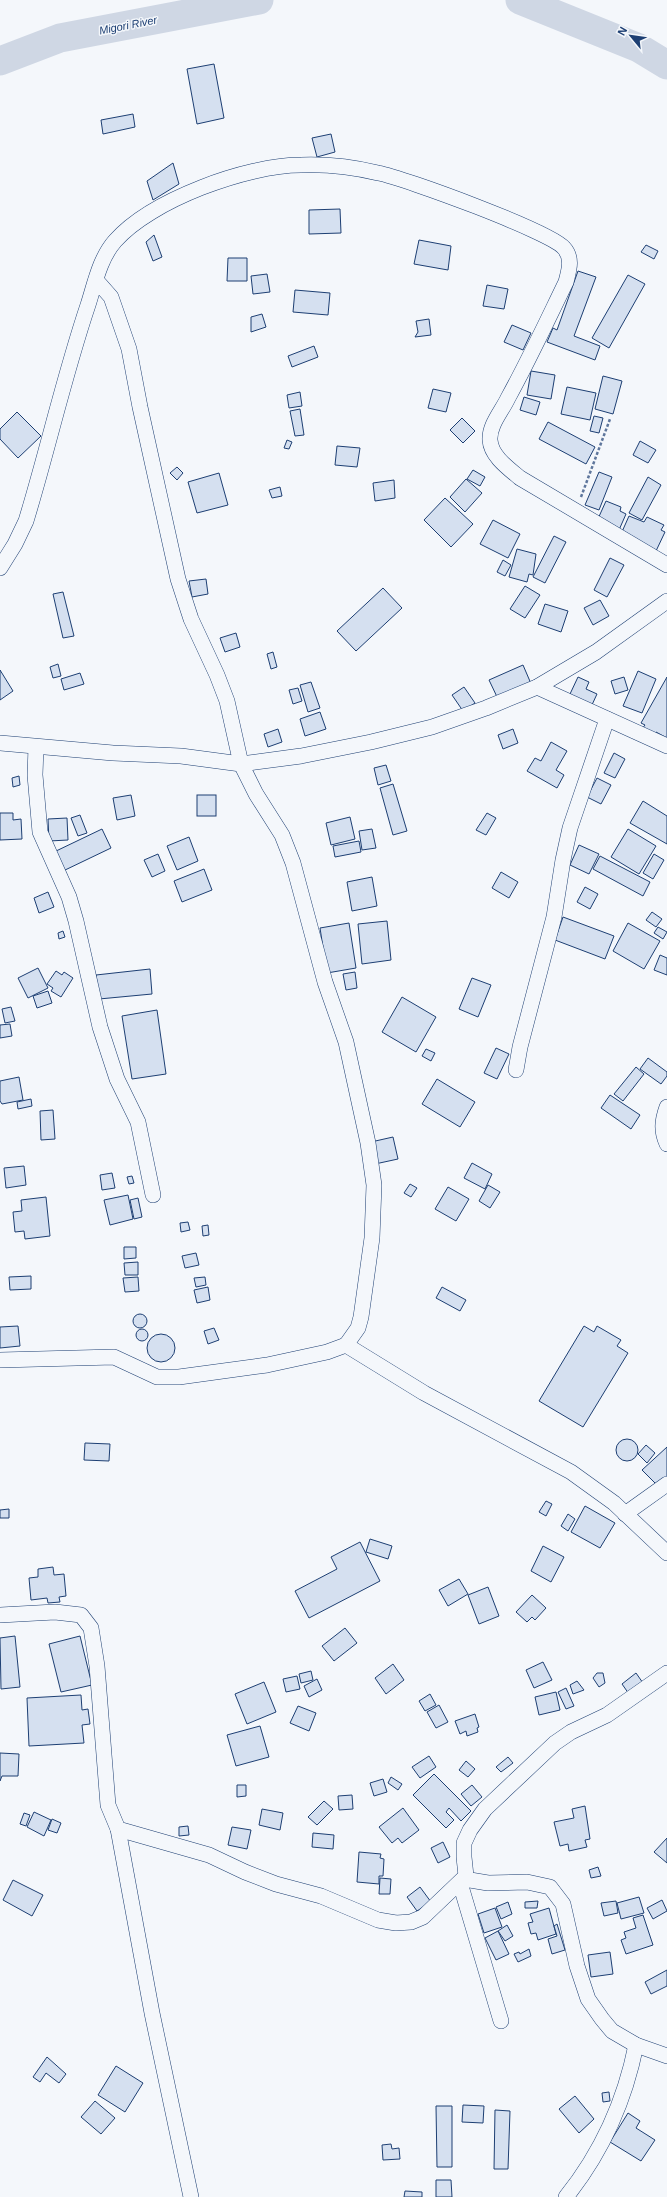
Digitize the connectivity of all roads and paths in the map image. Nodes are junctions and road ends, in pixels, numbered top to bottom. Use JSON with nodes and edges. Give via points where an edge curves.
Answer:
{"nodes":[{"id":1,"x":96,"y":280,"type":"junction"},
{"id":2,"x":610,"y":418,"type":"dead end"},
{"id":3,"x":576,"y":511,"type":"junction"},
{"id":4,"x":667,"y":565,"type":"edge"},
{"id":5,"x":0,"y":568,"type":"edge"},
{"id":6,"x":667,"y":601,"type":"edge"},
{"id":7,"x":537,"y":687,"type":"junction"},
{"id":8,"x":607,"y":719,"type":"junction"},
{"id":9,"x":0,"y":743,"type":"edge"},
{"id":10,"x":667,"y":746,"type":"edge"},
{"id":11,"x":36,"y":747,"type":"junction"},
{"id":12,"x":241,"y":764,"type":"junction"},
{"id":13,"x":516,"y":1070,"type":"dead end"},
{"id":14,"x":667,"y":1107,"type":"edge"},
{"id":15,"x":667,"y":1144,"type":"edge"},
{"id":16,"x":153,"y":1195,"type":"dead end"},
{"id":17,"x":346,"y":1345,"type":"junction"},
{"id":18,"x":0,"y":1360,"type":"edge"},
{"id":19,"x":667,"y":1484,"type":"edge"},
{"id":20,"x":626,"y":1514,"type":"junction"},
{"id":21,"x":667,"y":1553,"type":"edge"},
{"id":22,"x":0,"y":1615,"type":"edge"},
{"id":23,"x":667,"y":1673,"type":"edge"},
{"id":24,"x":118,"y":1829,"type":"junction"},
{"id":25,"x":463,"y":1879,"type":"junction"},
{"id":26,"x":501,"y":2021,"type":"dead end"},
{"id":27,"x":636,"y":2044,"type":"junction"},
{"id":28,"x":667,"y":2056,"type":"edge"},
{"id":29,"x":192,"y":2197,"type":"edge"},
{"id":30,"x":566,"y":2197,"type":"edge"}],
"edges":[{"from":1,"to":3,"type":"street","via":[[114,243],[125,230],[186,194],[234,176],[269,167],[327,165],[380,173],[550,237],[564,247],[568,255],[570,264],[566,282],[493,426],[490,438],[496,456],[520,478]]},
{"from":1,"to":5,"type":"street","via":[[71,355],[26,521],[16,544]]},
{"from":1,"to":12,"type":"street","via":[[111,297],[129,349],[178,579],[191,619],[227,701]]},
{"from":2,"to":3,"type":"path"},
{"from":3,"to":4,"type":"street"},
{"from":6,"to":7,"type":"street","via":[[596,652]]},
{"from":7,"to":8,"type":"street"},
{"from":7,"to":12,"type":"street","via":[[432,727],[301,756]]},
{"from":8,"to":10,"type":"street"},
{"from":8,"to":13,"type":"street","via":[[570,828],[562,860],[554,917],[522,1036]]},
{"from":9,"to":11,"type":"street"},
{"from":11,"to":12,"type":"street","via":[[181,756]]},
{"from":11,"to":16,"type":"street","via":[[34,776],[40,832],[69,897],[100,1028],[117,1079],[138,1122]]},
{"from":12,"to":17,"type":"street","via":[[256,794],[282,835],[293,863],[325,982],[346,1042],[368,1143],[374,1184],[372,1238],[361,1317],[358,1328]]},
{"from":14,"to":15,"type":"street","via":[[662,1123]]},
{"from":17,"to":18,"type":"street","via":[[328,1352],[267,1365],[179,1377],[157,1377],[114,1357]]},
{"from":17,"to":20,"type":"street","via":[[424,1392],[571,1472],[597,1489]]},
{"from":19,"to":20,"type":"street"},
{"from":20,"to":21,"type":"street"},
{"from":22,"to":24,"type":"street","via":[[55,1612],[81,1615],[91,1628],[97,1666],[108,1804]]},
{"from":23,"to":25,"type":"street","via":[[607,1715],[571,1732],[555,1743],[485,1809],[464,1843]]},
{"from":24,"to":25,"type":"street","via":[[209,1855],[276,1884],[321,1896],[378,1920],[396,1923],[411,1922],[423,1917]]},
{"from":24,"to":29,"type":"street","via":[[152,2013]]},
{"from":25,"to":26,"type":"street"},
{"from":25,"to":27,"type":"street","via":[[477,1882],[527,1882],[550,1887],[562,1904],[588,1999],[612,2031]]},
{"from":27,"to":28,"type":"street"},
{"from":27,"to":30,"type":"street","via":[[622,2099],[607,2132],[585,2174]]}]}
